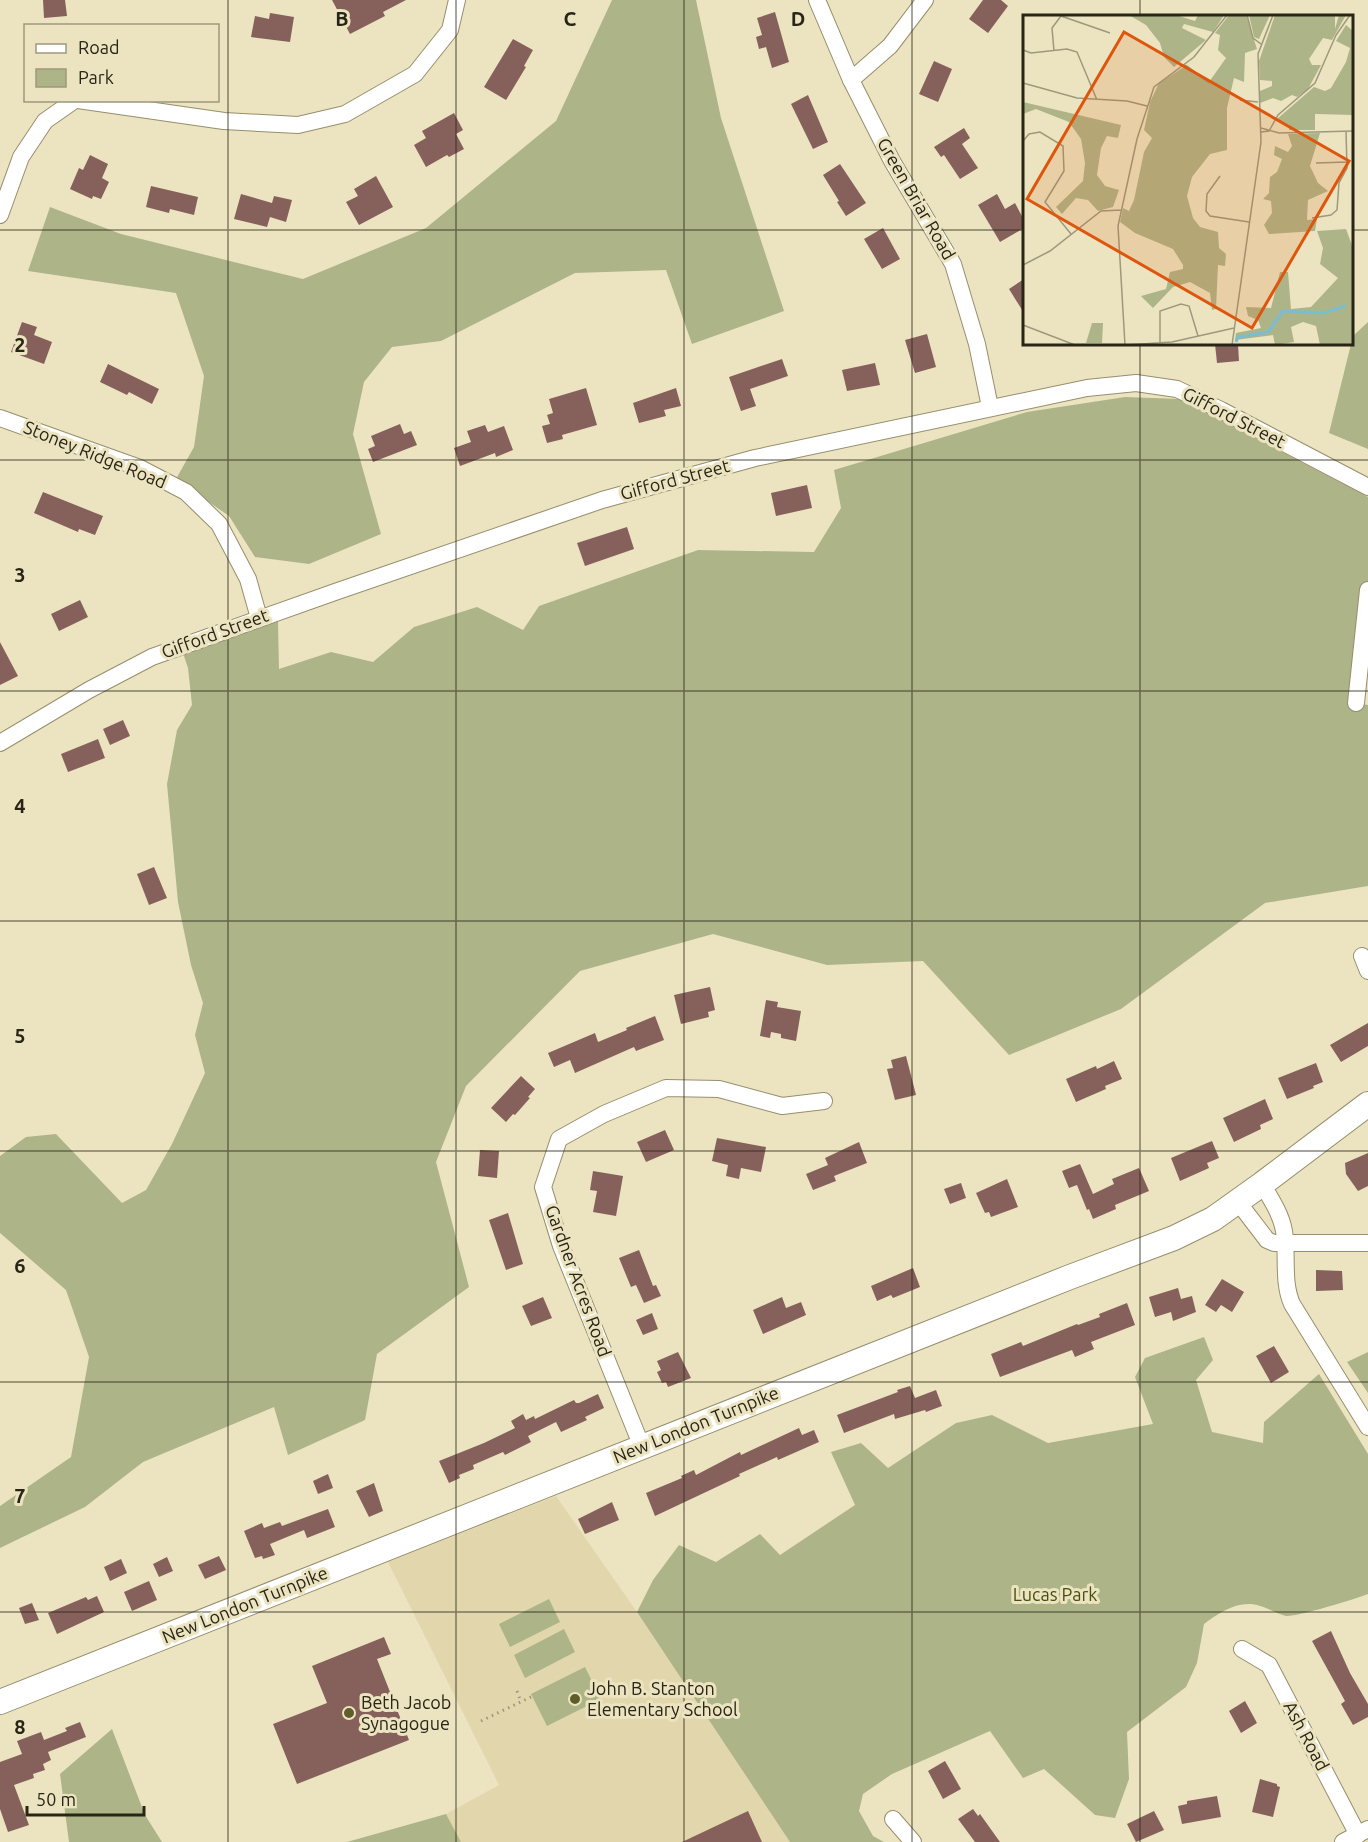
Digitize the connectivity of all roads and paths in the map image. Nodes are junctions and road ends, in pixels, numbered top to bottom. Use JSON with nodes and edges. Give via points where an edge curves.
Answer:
{"nodes":[{"id":1,"x":457,"y":0,"type":"edge"},
{"id":2,"x":817,"y":0,"type":"edge"},
{"id":3,"x":925,"y":0,"type":"edge"},
{"id":4,"x":851,"y":80,"type":"junction"},
{"id":5,"x":73,"y":102,"type":"edge"},
{"id":6,"x":90,"y":102,"type":"edge"},
{"id":7,"x":0,"y":215,"type":"edge"},
{"id":8,"x":990,"y":407,"type":"junction"},
{"id":9,"x":0,"y":418,"type":"edge"},
{"id":10,"x":1368,"y":487,"type":"edge"},
{"id":11,"x":1368,"y":590,"type":"edge"},
{"id":12,"x":260,"y":618,"type":"junction"},
{"id":13,"x":1356,"y":703,"type":"dead end"},
{"id":14,"x":0,"y":742,"type":"edge"},
{"id":15,"x":824,"y":1101,"type":"dead end"},
{"id":16,"x":1368,"y":1104,"type":"edge"},
{"id":17,"x":1262,"y":1184,"type":"junction"},
{"id":18,"x":1238,"y":1202,"type":"junction"},
{"id":19,"x":1368,"y":1243,"type":"edge"},
{"id":20,"x":1285,"y":1244,"type":"junction"},
{"id":21,"x":1368,"y":1427,"type":"edge"},
{"id":22,"x":642,"y":1447,"type":"junction"},
{"id":23,"x":1242,"y":1649,"type":"dead end"},
{"id":24,"x":517,"y":1691,"type":"dead end"},
{"id":25,"x":533,"y":1696,"type":"dead end"},
{"id":26,"x":0,"y":1702,"type":"edge"},
{"id":27,"x":521,"y":1702,"type":"junction"},
{"id":28,"x":481,"y":1720,"type":"dead end"},
{"id":29,"x":893,"y":1819,"type":"dead end"},
{"id":30,"x":1356,"y":1835,"type":"edge"},
{"id":31,"x":913,"y":1842,"type":"edge"}],
"edges":[{"from":1,"to":6,"type":"street","via":[[450,30],[415,74],[345,114],[298,126],[217,120]]},
{"from":2,"to":4,"type":"street","name":"Green Briar Road"},
{"from":3,"to":4,"type":"street","via":[[890,46]]},
{"from":4,"to":8,"type":"street","name":"Green Briar Road","via":[[892,161],[953,264],[977,344]]},
{"from":5,"to":7,"type":"street","via":[[45,121],[21,157]]},
{"from":8,"to":10,"type":"street","name":"Gifford Street","via":[[1087,388],[1136,383],[1177,389]]},
{"from":8,"to":12,"type":"street","name":"Gifford Street","via":[[755,458],[602,500]]},
{"from":9,"to":12,"type":"street","name":"Stoney Ridge Road","via":[[140,468],[186,492],[219,524],[248,579]]},
{"from":11,"to":13,"type":"street"},
{"from":12,"to":14,"type":"street","name":"Gifford Street","via":[[152,657]]},
{"from":15,"to":22,"type":"street","name":"Gardner Acres Road","via":[[782,1106],[719,1089],[666,1088],[604,1114],[559,1139],[543,1186],[561,1246]]},
{"from":16,"to":17,"type":"main road","name":"New London Turnpike"},
{"from":17,"to":18,"type":"main road","name":"New London Turnpike"},
{"from":17,"to":20,"type":"street","via":[[1281,1219]]},
{"from":18,"to":20,"type":"street","via":[[1267,1240]]},
{"from":18,"to":22,"type":"main road","name":"New London Turnpike","via":[[1174,1238]]},
{"from":19,"to":20,"type":"street"},
{"from":20,"to":21,"type":"street","via":[[1286,1281],[1292,1305]]},
{"from":22,"to":26,"type":"main road","name":"New London Turnpike"},
{"from":23,"to":30,"type":"street","name":"Ash Road","via":[[1269,1665]]},
{"from":24,"to":27,"type":"path"},
{"from":25,"to":27,"type":"path"},
{"from":27,"to":28,"type":"path"},
{"from":29,"to":31,"type":"street"}]}
